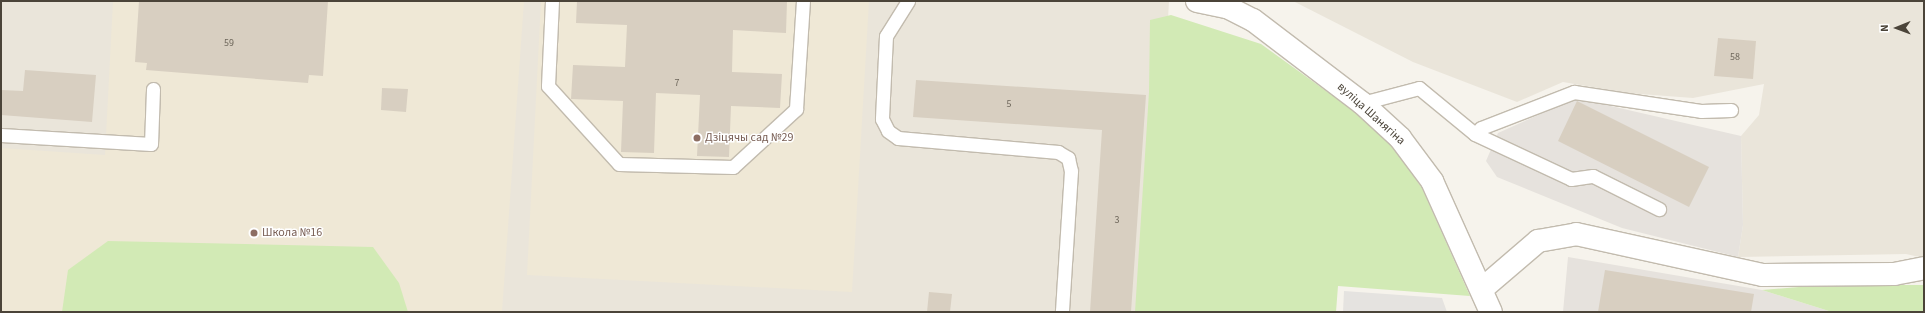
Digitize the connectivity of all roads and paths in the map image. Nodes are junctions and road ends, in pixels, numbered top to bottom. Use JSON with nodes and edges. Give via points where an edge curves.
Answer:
{"nodes":[{"id":1,"x":552,"y":1,"type":"edge"},
{"id":2,"x":802,"y":1,"type":"edge"},
{"id":3,"x":908,"y":1,"type":"edge"},
{"id":4,"x":1197,"y":1,"type":"edge"},
{"id":5,"x":153,"y":89,"type":"dead end"},
{"id":6,"x":1362,"y":103,"type":"junction"},
{"id":7,"x":1732,"y":110,"type":"dead end"},
{"id":8,"x":1475,"y":134,"type":"junction"},
{"id":9,"x":1,"y":135,"type":"edge"},
{"id":10,"x":1659,"y":209,"type":"dead end"},
{"id":11,"x":1924,"y":268,"type":"edge"},
{"id":12,"x":1482,"y":289,"type":"junction"},
{"id":13,"x":1062,"y":312,"type":"edge"},
{"id":14,"x":1491,"y":312,"type":"edge"}],
"edges":[{"from":1,"to":2,"type":"lane","via":[[548,86],[619,164],[733,167],[796,109]]},
{"from":3,"to":13,"type":"lane","via":[[886,36],[882,119],[888,131],[898,138],[1058,152],[1068,158],[1071,171]]},
{"from":4,"to":6,"type":"street","name":"вуліца Шанягіна","via":[[1229,8],[1252,20]]},
{"from":5,"to":9,"type":"lane","via":[[150,144]]},
{"from":6,"to":8,"type":"lane","via":[[1419,88]]},
{"from":6,"to":12,"type":"street","name":"вуліца Шанягіна","via":[[1400,138],[1432,181]]},
{"from":7,"to":8,"type":"lane","via":[[1701,111],[1574,92],[1482,128]]},
{"from":8,"to":10,"type":"lane","via":[[1571,179],[1593,176]]},
{"from":11,"to":12,"type":"street","via":[[1894,274],[1763,275],[1576,234],[1538,241]]},
{"from":12,"to":14,"type":"street","name":"вуліца Шанягіна"}]}
